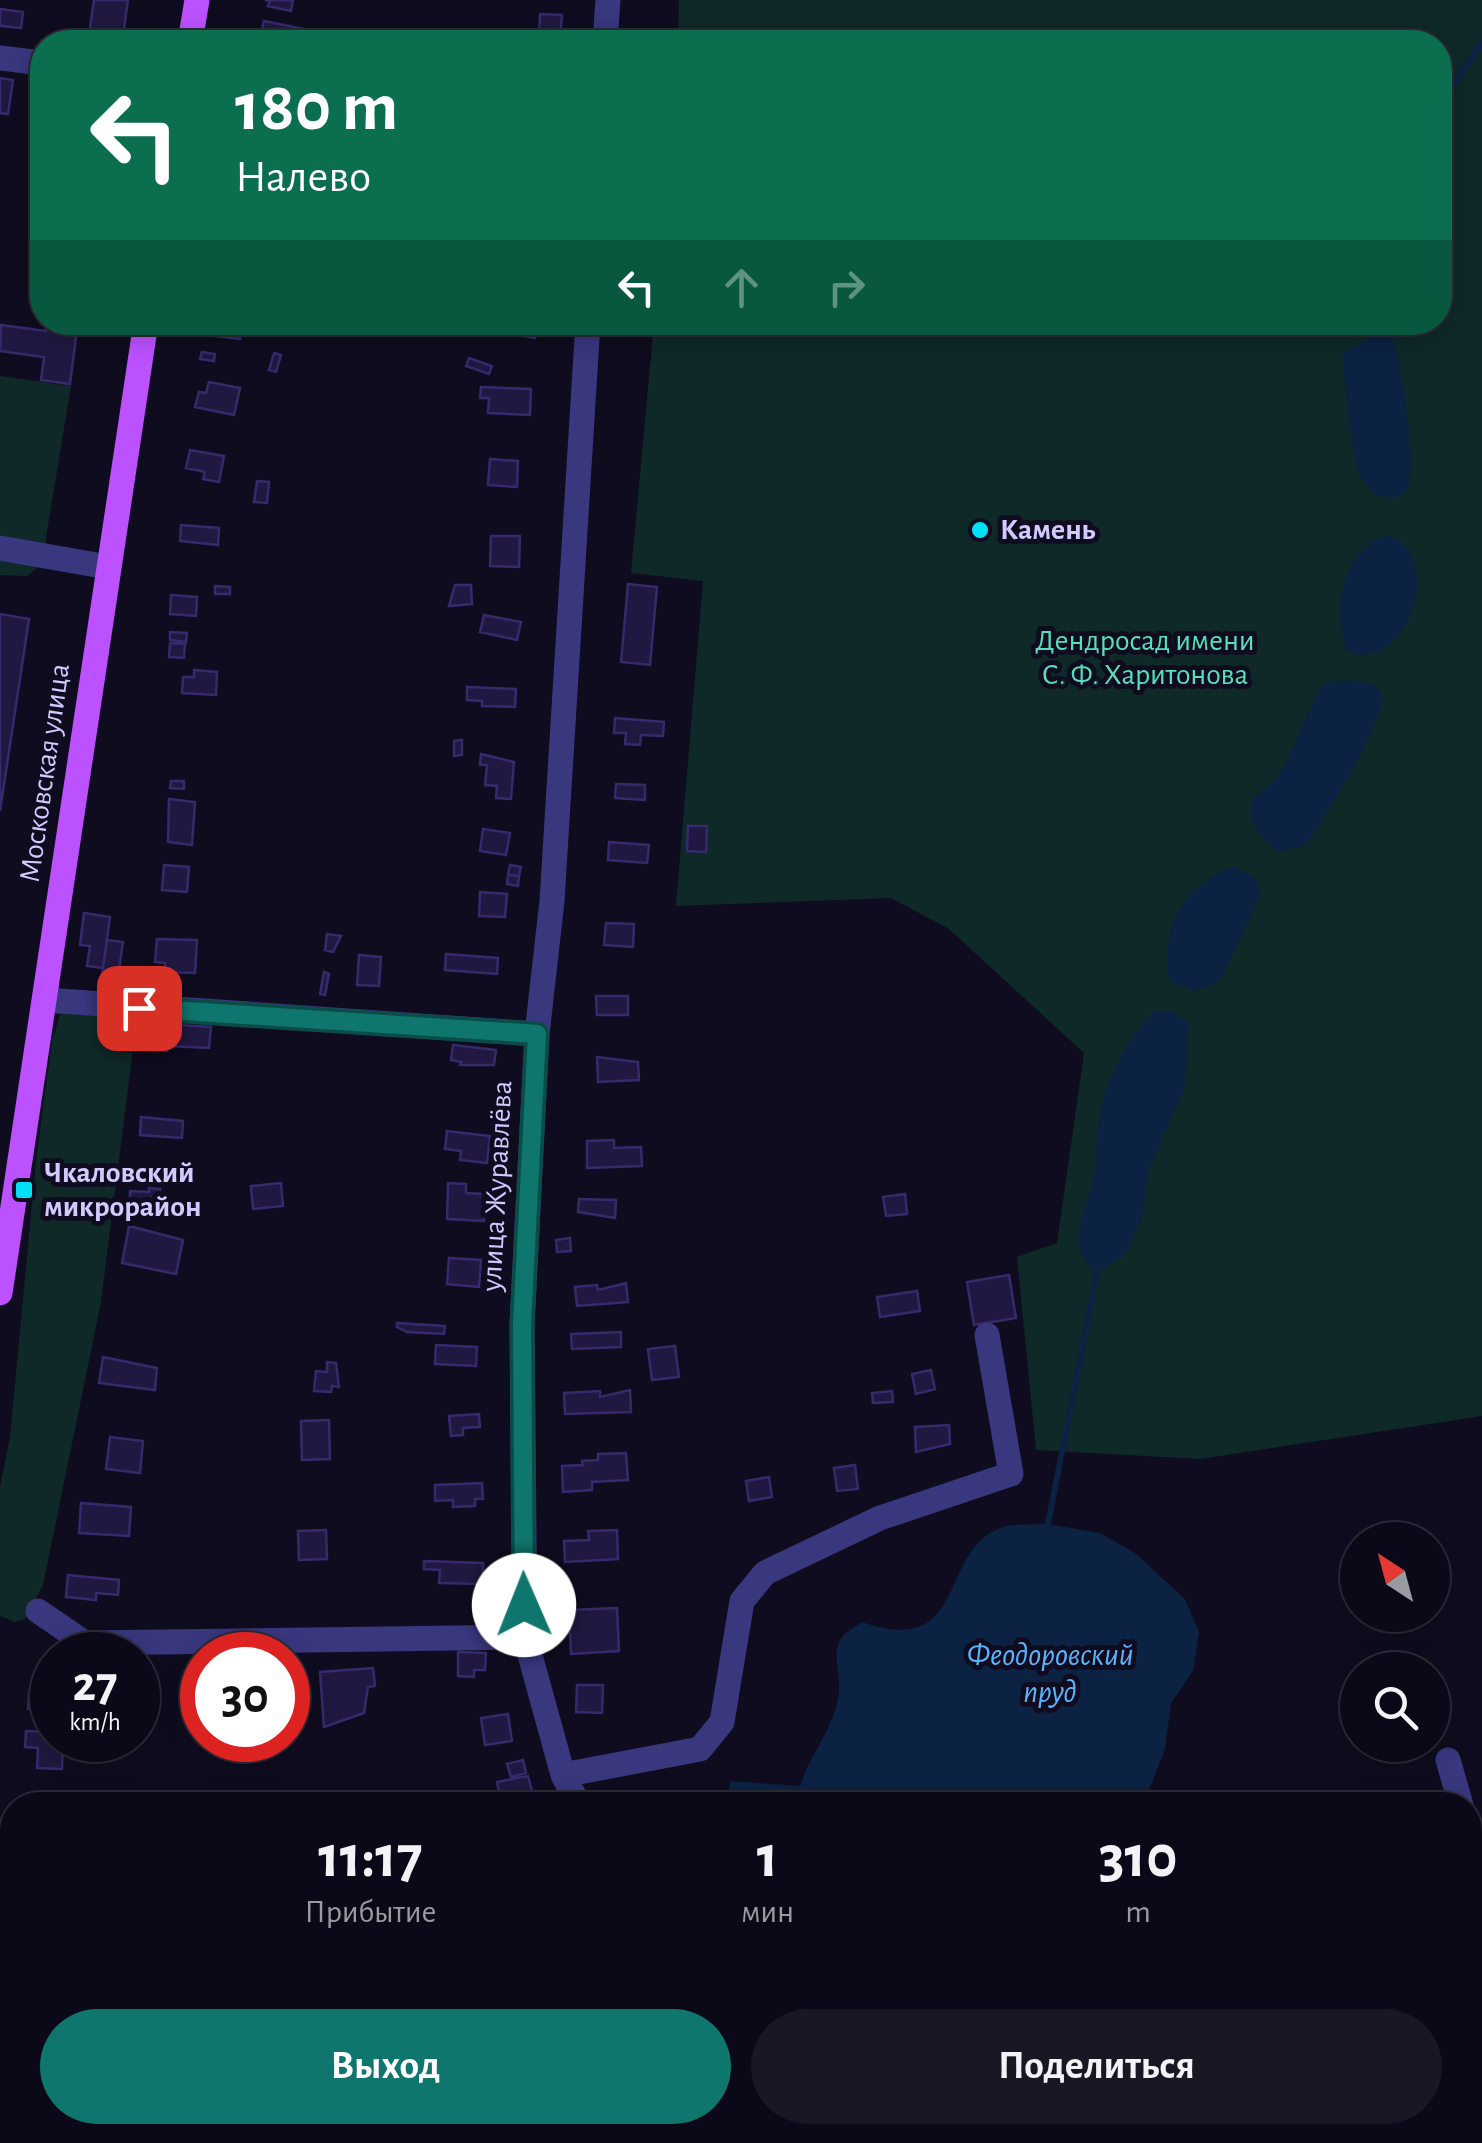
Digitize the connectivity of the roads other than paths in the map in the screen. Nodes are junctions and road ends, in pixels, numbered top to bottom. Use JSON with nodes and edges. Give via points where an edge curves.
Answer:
{"nodes":[{"id":1,"x":197,"y":0,"type":"edge"},
{"id":2,"x":608,"y":0,"type":"edge"},
{"id":3,"x":192,"y":30,"type":"edge"},
{"id":4,"x":607,"y":30,"type":"edge"},
{"id":5,"x":0,"y":58,"type":"edge"},
{"id":6,"x":30,"y":61,"type":"edge"},
{"id":7,"x":144,"y":335,"type":"edge"},
{"id":8,"x":587,"y":335,"type":"edge"},
{"id":9,"x":0,"y":548,"type":"edge"},
{"id":10,"x":108,"y":566,"type":"junction"},
{"id":11,"x":45,"y":1000,"type":"junction"},
{"id":12,"x":537,"y":1034,"type":"junction"},
{"id":13,"x":0,"y":1293,"type":"edge"},
{"id":14,"x":986,"y":1335,"type":"dead end"},
{"id":15,"x":38,"y":1611,"type":"dead end"},
{"id":16,"x":525,"y":1637,"type":"junction"},
{"id":17,"x":1449,"y":1762,"type":"edge"},
{"id":18,"x":563,"y":1775,"type":"junction"},
{"id":19,"x":572,"y":1792,"type":"edge"},
{"id":20,"x":1457,"y":1792,"type":"edge"}],
"edges":[{"from":1,"to":3,"type":"main road"},
{"from":2,"to":4,"type":"street"},
{"from":5,"to":6,"type":"street"},
{"from":7,"to":10,"type":"main road","name":"Московская улица"},
{"from":8,"to":12,"type":"street","name":"улица Журавлёва","via":[[552,902]]},
{"from":9,"to":10,"type":"street"},
{"from":10,"to":11,"type":"main road","name":"Московская улица"},
{"from":11,"to":12,"type":"street"},
{"from":11,"to":13,"type":"main road","name":"Московская улица"},
{"from":12,"to":16,"type":"street","name":"улица Журавлёва","via":[[522,1324]]},
{"from":14,"to":18,"type":"street","via":[[1011,1474],[880,1518],[766,1573],[742,1601],[722,1722],[700,1749]]},
{"from":15,"to":16,"type":"street","via":[[85,1643]]},
{"from":16,"to":18,"type":"street","name":"улица Журавлёва"},
{"from":17,"to":20,"type":"street"},
{"from":18,"to":19,"type":"street","name":"улица Журавлёва"}]}
